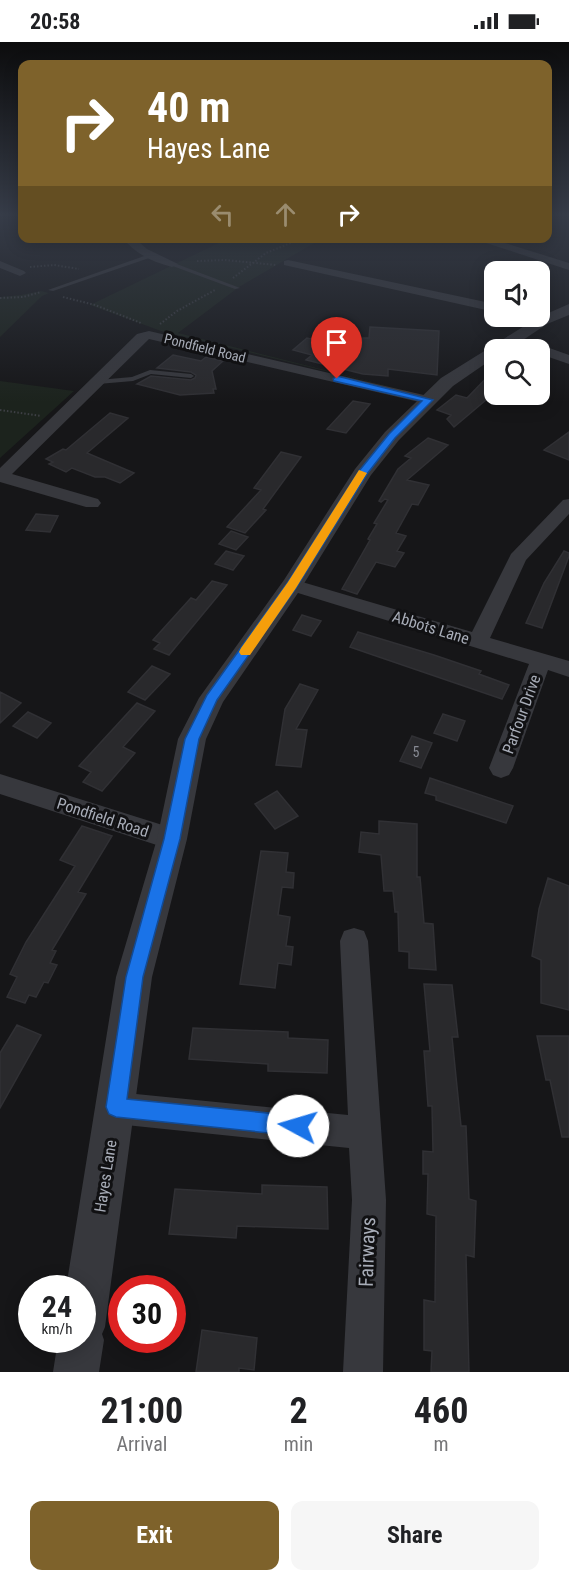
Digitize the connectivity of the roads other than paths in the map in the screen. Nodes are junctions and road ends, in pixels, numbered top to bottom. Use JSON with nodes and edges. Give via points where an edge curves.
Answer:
{"nodes":[{"id":1,"x":84,"y":278,"type":"edge"},
{"id":2,"x":209,"y":278,"type":"edge"},
{"id":3,"x":350,"y":278,"type":"edge"},
{"id":4,"x":237,"y":288,"type":"dead end"},
{"id":5,"x":51,"y":293,"type":"road end"},
{"id":6,"x":484,"y":306,"type":"edge"},
{"id":7,"x":569,"y":309,"type":"edge"},
{"id":8,"x":550,"y":315,"type":"edge"},
{"id":9,"x":526,"y":327,"type":"edge"},
{"id":10,"x":513,"y":339,"type":"edge"},
{"id":11,"x":550,"y":353,"type":"edge"},
{"id":12,"x":484,"y":358,"type":"edge"},
{"id":13,"x":569,"y":360,"type":"edge"},
{"id":14,"x":191,"y":376,"type":"dead end"},
{"id":15,"x":98,"y":382,"type":"junction"},
{"id":16,"x":428,"y":400,"type":"junction"},
{"id":17,"x":0,"y":477,"type":"edge"},
{"id":18,"x":92,"y":503,"type":"dead end"},
{"id":19,"x":569,"y":504,"type":"edge"},
{"id":20,"x":292,"y":585,"type":"junction"},
{"id":21,"x":478,"y":641,"type":"junction"},
{"id":22,"x":541,"y":660,"type":"junction"},
{"id":23,"x":569,"y":669,"type":"edge"},
{"id":24,"x":501,"y":768,"type":"dead end"},
{"id":25,"x":0,"y":784,"type":"edge"},
{"id":26,"x":172,"y":839,"type":"junction"},
{"id":27,"x":354,"y":941,"type":"dead end"},
{"id":28,"x":116,"y":1107,"type":"junction"},
{"id":29,"x":366,"y":1132,"type":"junction"},
{"id":30,"x":90,"y":1275,"type":"edge"},
{"id":31,"x":79,"y":1353,"type":"edge"},
{"id":32,"x":76,"y":1372,"type":"edge"},
{"id":33,"x":363,"y":1372,"type":"edge"}],
"edges":[{"from":1,"to":5,"type":"lane"},
{"from":2,"to":4,"type":"lane"},
{"from":3,"to":6,"type":"street"},
{"from":7,"to":8,"type":"street","name":"Hayes Lane"},
{"from":9,"to":10,"type":"street","name":"Hayes Lane"},
{"from":11,"to":13,"type":"street"},
{"from":12,"to":16,"type":"street","name":"Hayes Lane"},
{"from":14,"to":15,"type":"lane","via":[[150,372],[125,380]]},
{"from":15,"to":16,"type":"street","name":"Pondfield Road","via":[[151,332]]},
{"from":15,"to":17,"type":"street","name":"Pondfield Road"},
{"from":16,"to":20,"type":"street","name":"Hayes Lane","via":[[362,473]]},
{"from":17,"to":18,"type":"street"},
{"from":19,"to":21,"type":"street","via":[[518,558]]},
{"from":20,"to":21,"type":"street","name":"Abbots Lane"},
{"from":20,"to":26,"type":"street","name":"Hayes Lane","via":[[212,698],[192,739]]},
{"from":21,"to":22,"type":"street","name":"Abbots Lane"},
{"from":22,"to":23,"type":"street","name":"Abbots Lane"},
{"from":22,"to":24,"type":"street","name":"Parfour Drive"},
{"from":25,"to":26,"type":"street","name":"Pondfield Road"},
{"from":26,"to":28,"type":"street","name":"Hayes Lane","via":[[134,977]]},
{"from":27,"to":29,"type":"street","name":"Fairways"},
{"from":28,"to":29,"type":"street"},
{"from":28,"to":30,"type":"street","name":"Hayes Lane"},
{"from":29,"to":33,"type":"street","name":"Fairways","via":[[369,1200]]},
{"from":31,"to":32,"type":"street"}]}
